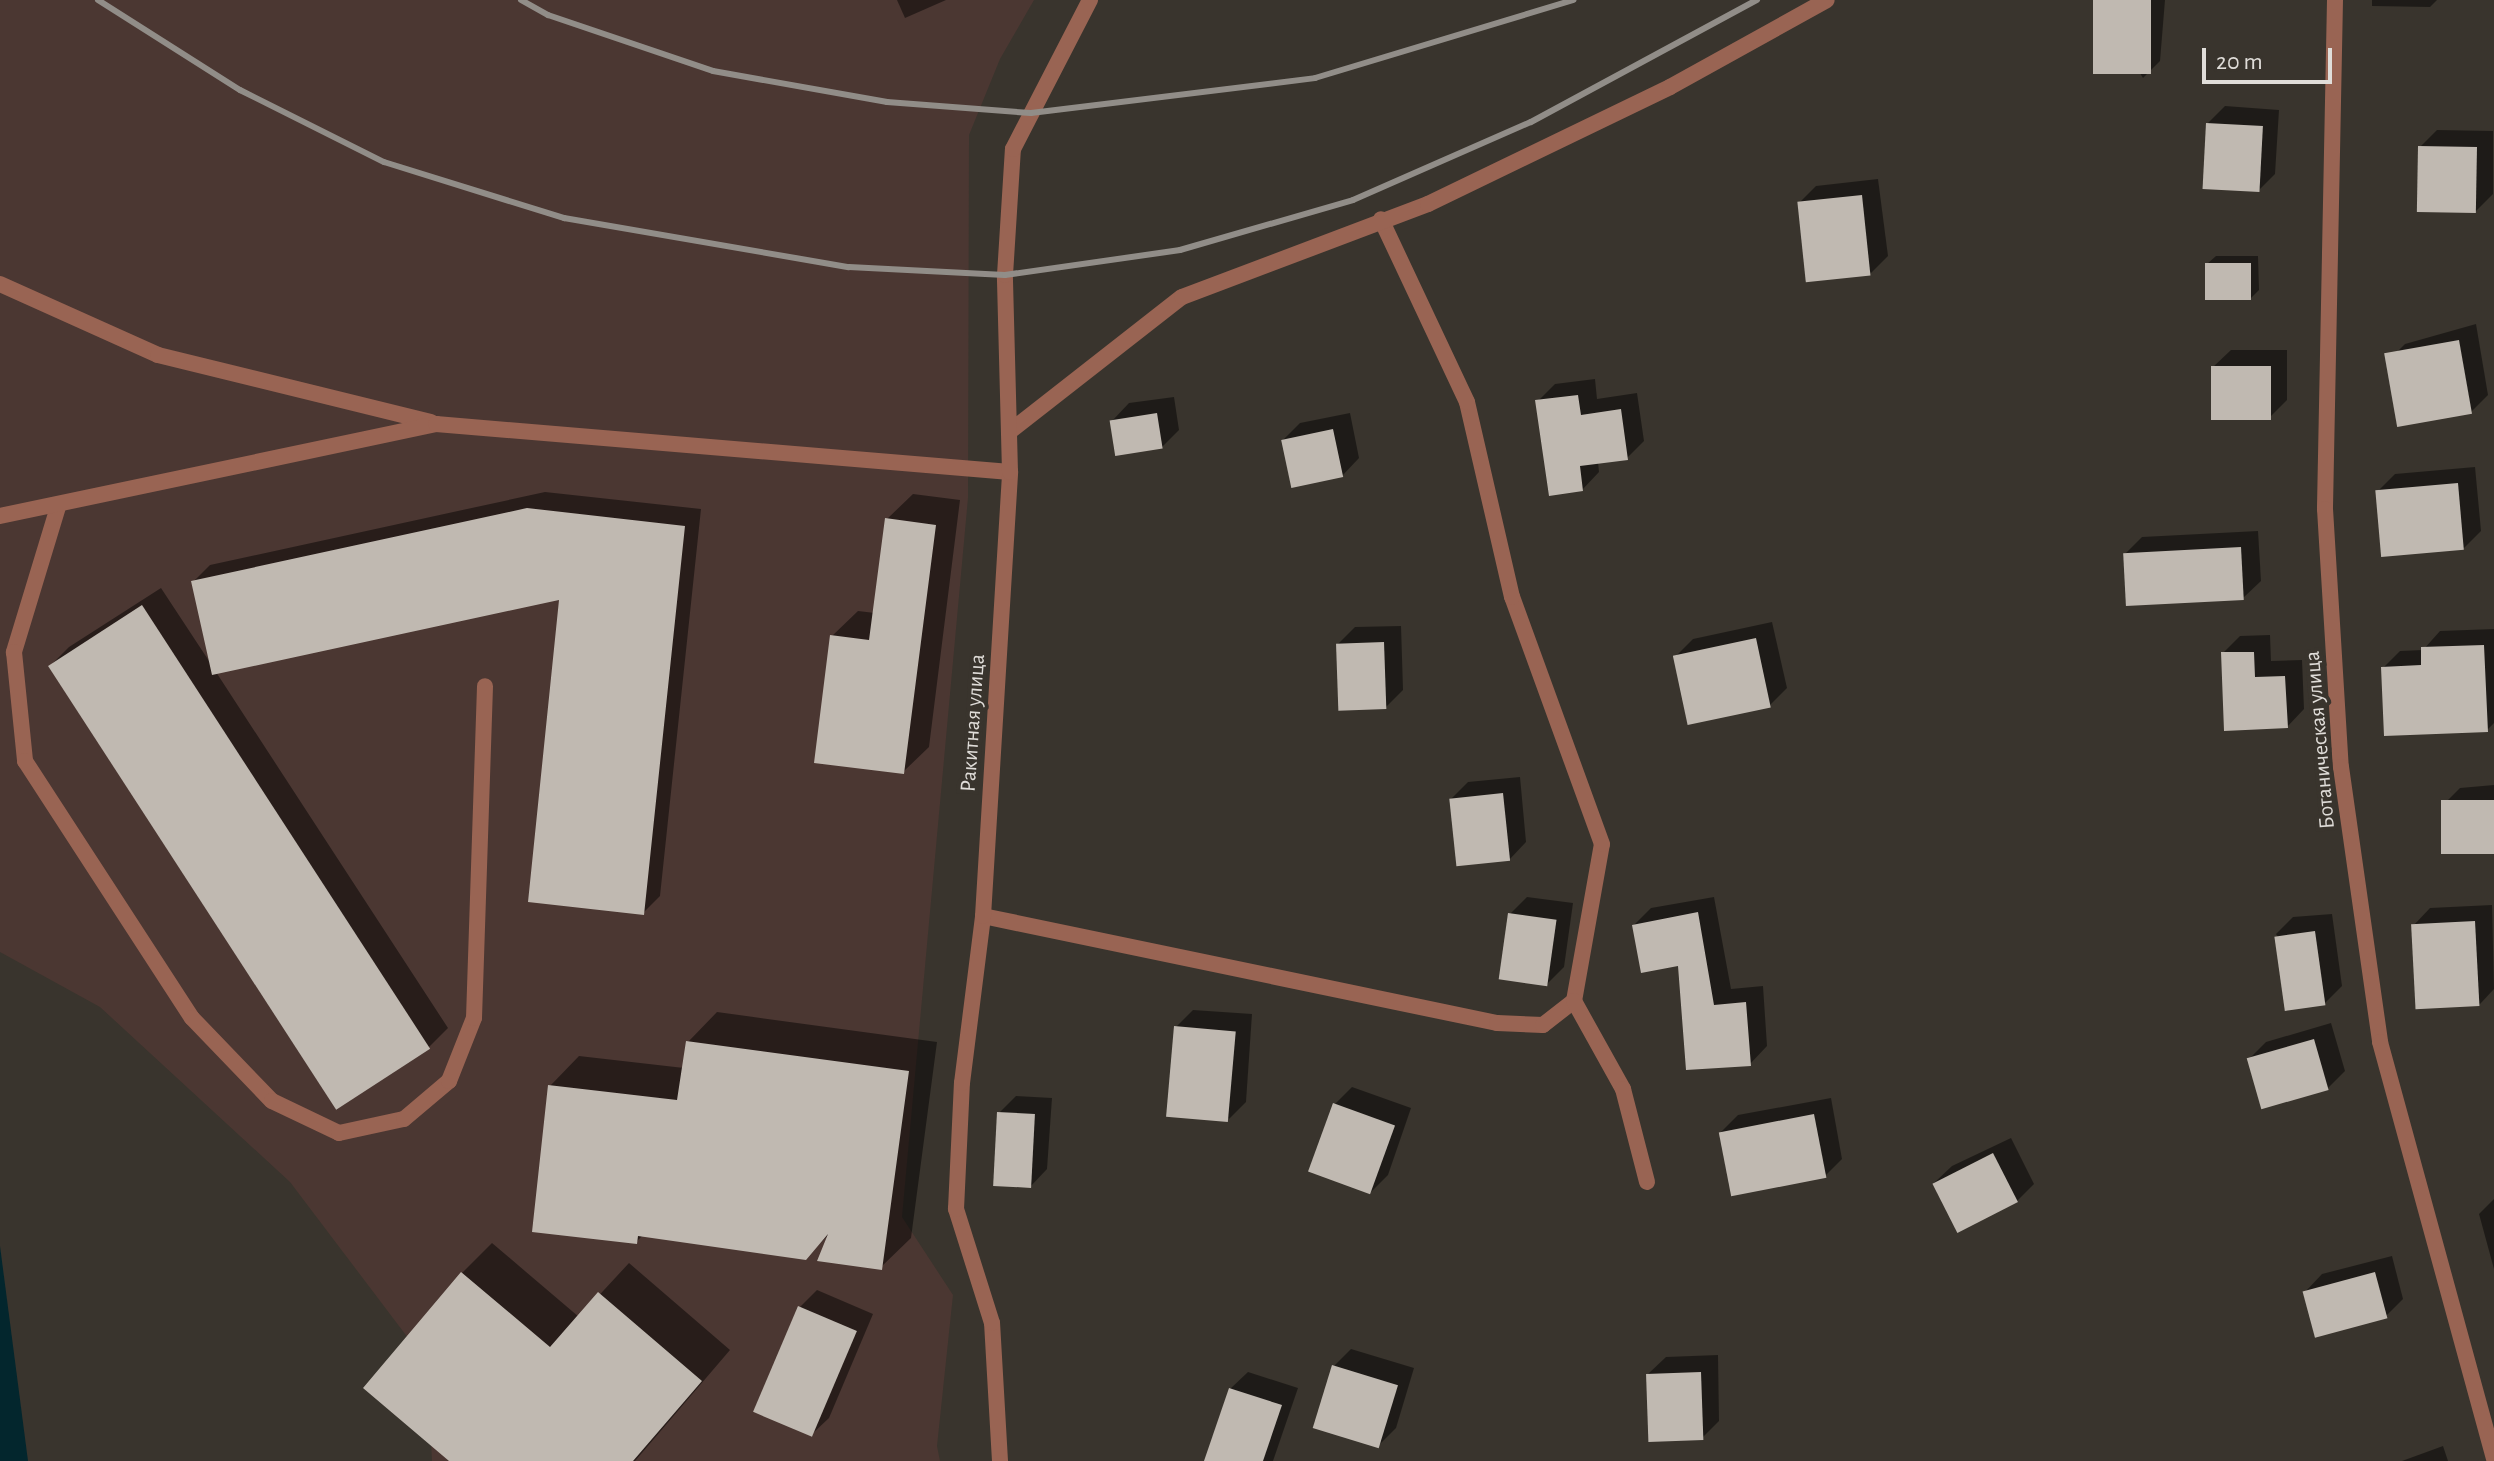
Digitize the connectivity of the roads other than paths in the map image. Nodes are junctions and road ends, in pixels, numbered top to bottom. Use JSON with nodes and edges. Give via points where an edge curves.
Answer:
{"nodes":[{"id":1,"x":1090,"y":0,"type":"edge"},
{"id":2,"x":1827,"y":0,"type":"edge"},
{"id":3,"x":2335,"y":0,"type":"edge"},
{"id":4,"x":1381,"y":219,"type":"junction"},
{"id":5,"x":0,"y":284,"type":"edge"},
{"id":6,"x":436,"y":424,"type":"junction"},
{"id":7,"x":1009,"y":432,"type":"junction"},
{"id":8,"x":1010,"y":472,"type":"junction"},
{"id":9,"x":58,"y":507,"type":"junction"},
{"id":10,"x":0,"y":516,"type":"edge"},
{"id":11,"x":485,"y":686,"type":"dead end"},
{"id":12,"x":983,"y":916,"type":"junction"},
{"id":13,"x":1574,"y":1001,"type":"junction"},
{"id":14,"x":1647,"y":1182,"type":"dead end"},
{"id":15,"x":2494,"y":1459,"type":"edge"},
{"id":16,"x":1000,"y":1461,"type":"edge"}],
"edges":[{"from":1,"to":7,"type":"street","name":"Ракитная улица","via":[[1013,149],[1005,275]]},
{"from":2,"to":4,"type":"street","via":[[1655,94],[1428,204]]},
{"from":3,"to":15,"type":"street","name":"Ботаническая улица","via":[[2325,509],[2341,767],[2380,1042]]},
{"from":4,"to":7,"type":"street","via":[[1182,297]]},
{"from":4,"to":13,"type":"street","via":[[1467,402],[1512,597],[1602,844]]},
{"from":5,"to":6,"type":"street","via":[[158,355]]},
{"from":6,"to":8,"type":"street"},
{"from":6,"to":9,"type":"street"},
{"from":7,"to":8,"type":"street","name":"Ракитная улица"},
{"from":8,"to":12,"type":"street","name":"Ракитная улица"},
{"from":9,"to":10,"type":"street"},
{"from":9,"to":11,"type":"street","via":[[14,652],[25,761],[192,1018],[272,1101],[339,1133],[404,1119],[449,1081],[474,1018]]},
{"from":12,"to":13,"type":"street","via":[[1497,1023],[1543,1025]]},
{"from":12,"to":16,"type":"street","name":"Ракитная улица","via":[[962,1083],[956,1209],[992,1323]]},
{"from":13,"to":14,"type":"street","via":[[1623,1089]]}]}
